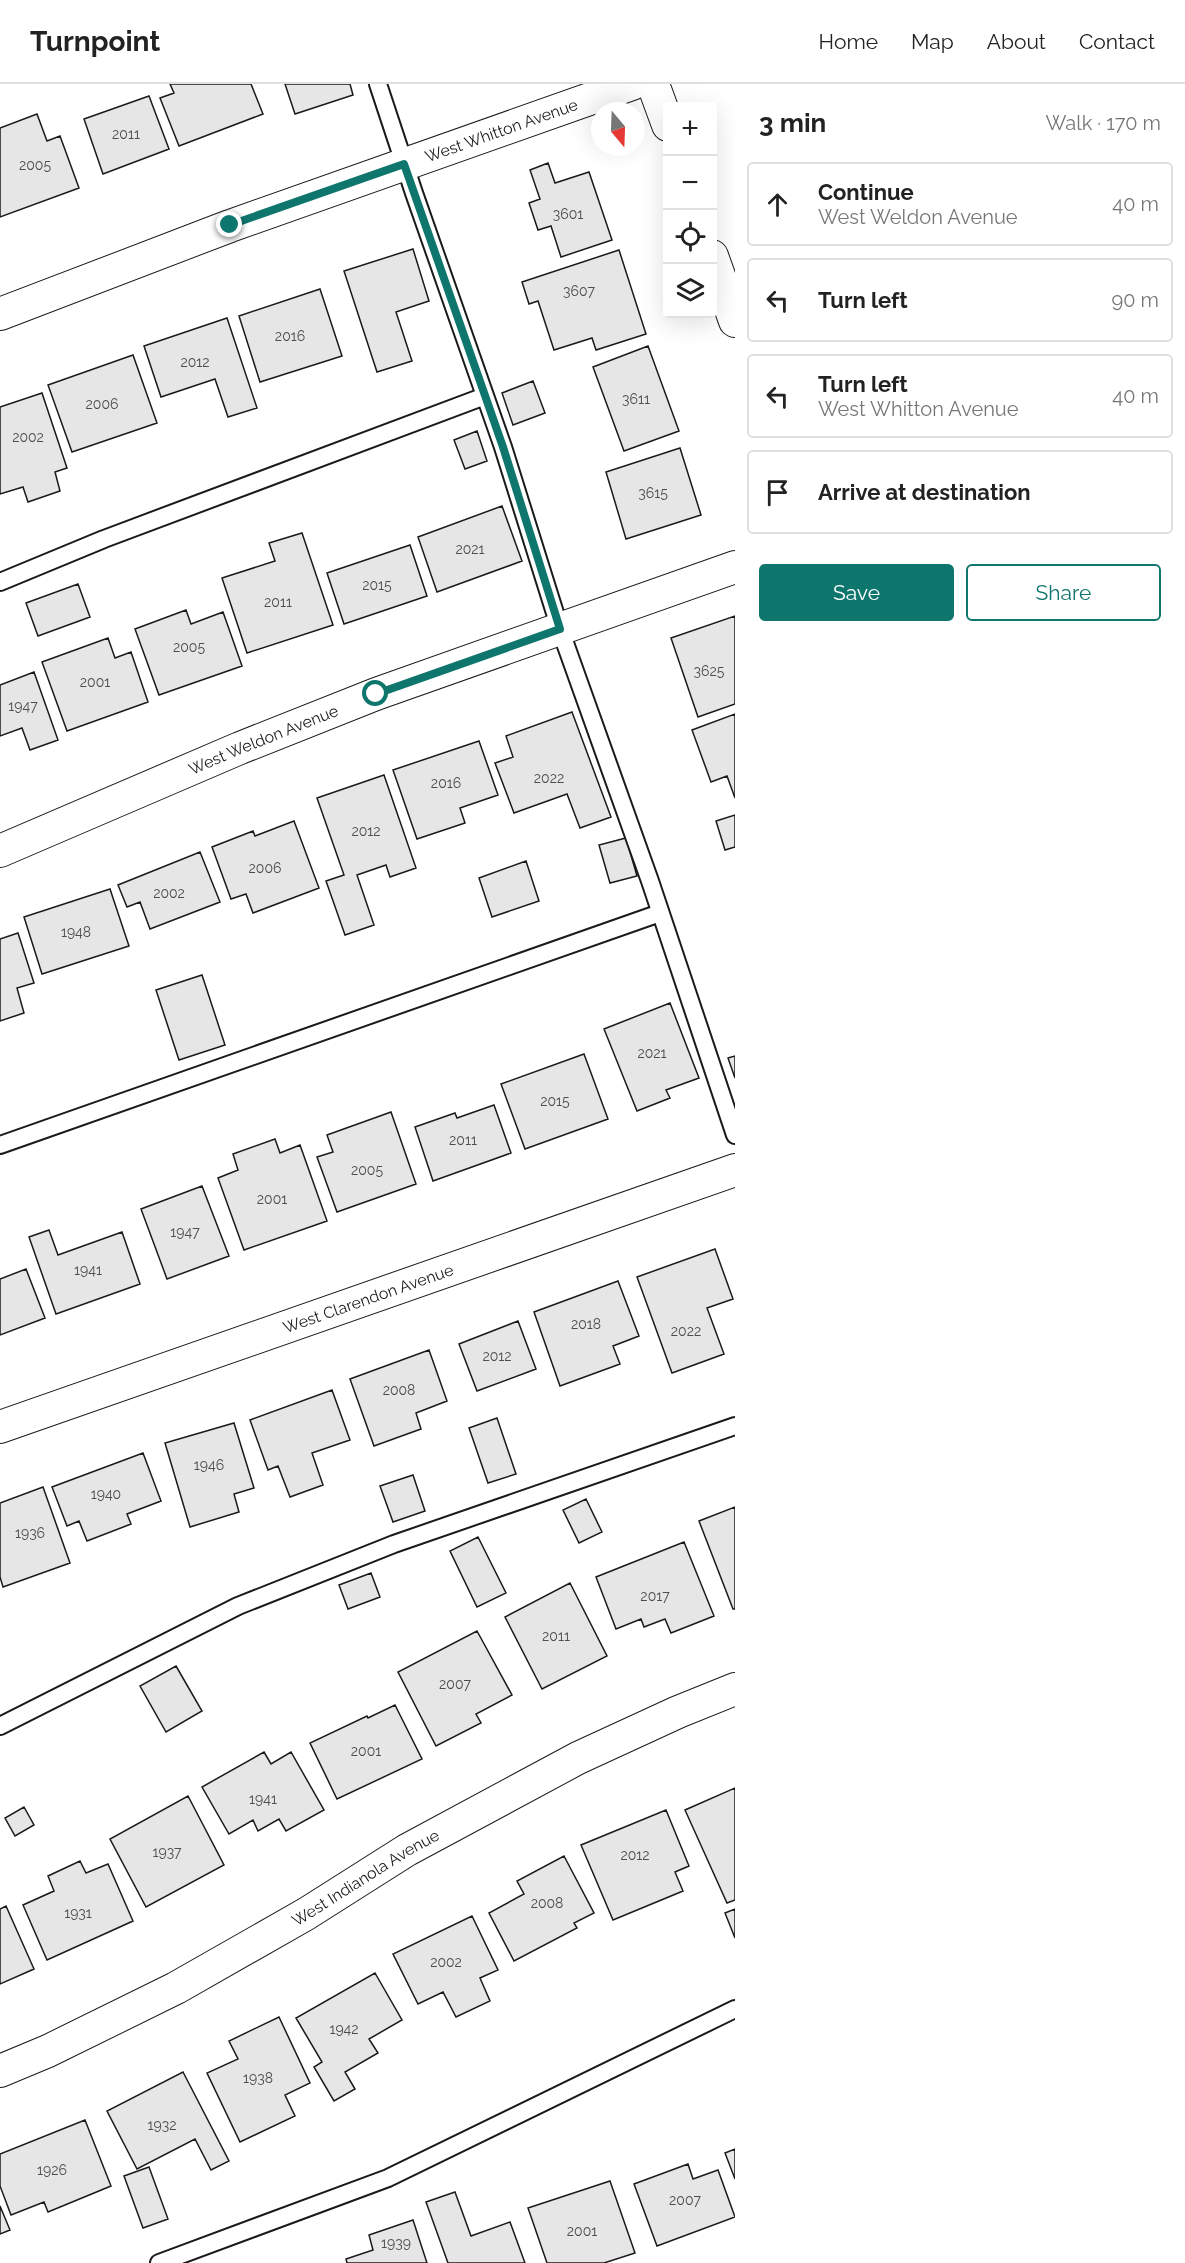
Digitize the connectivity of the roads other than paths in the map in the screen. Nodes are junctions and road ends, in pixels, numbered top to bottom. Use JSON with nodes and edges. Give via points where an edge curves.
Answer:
{"nodes":[{"id":1,"x":378,"y":84,"type":"edge"},
{"id":2,"x":632,"y":84,"type":"edge"},
{"id":3,"x":653,"y":84,"type":"edge"},
{"id":4,"x":663,"y":111,"type":"edge"},
{"id":5,"x":404,"y":164,"type":"junction"},
{"id":6,"x":715,"y":264,"type":"edge"},
{"id":7,"x":0,"y":314,"type":"edge"},
{"id":8,"x":735,"y":321,"type":"edge"},
{"id":9,"x":485,"y":396,"type":"junction"},
{"id":10,"x":735,"y":567,"type":"edge"},
{"id":11,"x":0,"y":582,"type":"edge"},
{"id":12,"x":560,"y":629,"type":"junction"},
{"id":13,"x":0,"y":851,"type":"edge"},
{"id":14,"x":660,"y":913,"type":"junction"},
{"id":15,"x":735,"y":1135,"type":"edge"},
{"id":16,"x":0,"y":1145,"type":"edge"},
{"id":17,"x":735,"y":1170,"type":"edge"},
{"id":18,"x":735,"y":1426,"type":"edge"},
{"id":19,"x":0,"y":1427,"type":"edge"},
{"id":20,"x":735,"y":1689,"type":"edge"},
{"id":21,"x":0,"y":1726,"type":"edge"},
{"id":22,"x":735,"y":2009,"type":"edge"},
{"id":23,"x":0,"y":2071,"type":"edge"},
{"id":24,"x":159,"y":2263,"type":"edge"}],
"edges":[{"from":1,"to":5,"type":"lane"},
{"from":2,"to":5,"type":"street","name":"West Whitton Avenue"},
{"from":3,"to":4,"type":"street"},
{"from":5,"to":7,"type":"street","name":"West Whitton Avenue","via":[[230,225]]},
{"from":5,"to":9,"type":"lane"},
{"from":6,"to":8,"type":"street"},
{"from":9,"to":11,"type":"lane"},
{"from":9,"to":12,"type":"lane"},
{"from":10,"to":12,"type":"street","name":"West Weldon Avenue"},
{"from":12,"to":13,"type":"street","name":"West Weldon Avenue","via":[[251,743]]},
{"from":12,"to":14,"type":"lane"},
{"from":14,"to":15,"type":"lane"},
{"from":14,"to":16,"type":"lane"},
{"from":17,"to":19,"type":"street","name":"West Clarendon Avenue"},
{"from":18,"to":21,"type":"lane","via":[[394,1544],[238,1606]]},
{"from":20,"to":23,"type":"street","name":"West Indianola Avenue","via":[[578,1758],[407,1850],[306,1914],[176,1988]]},
{"from":22,"to":24,"type":"lane","via":[[388,2178]]}]}
